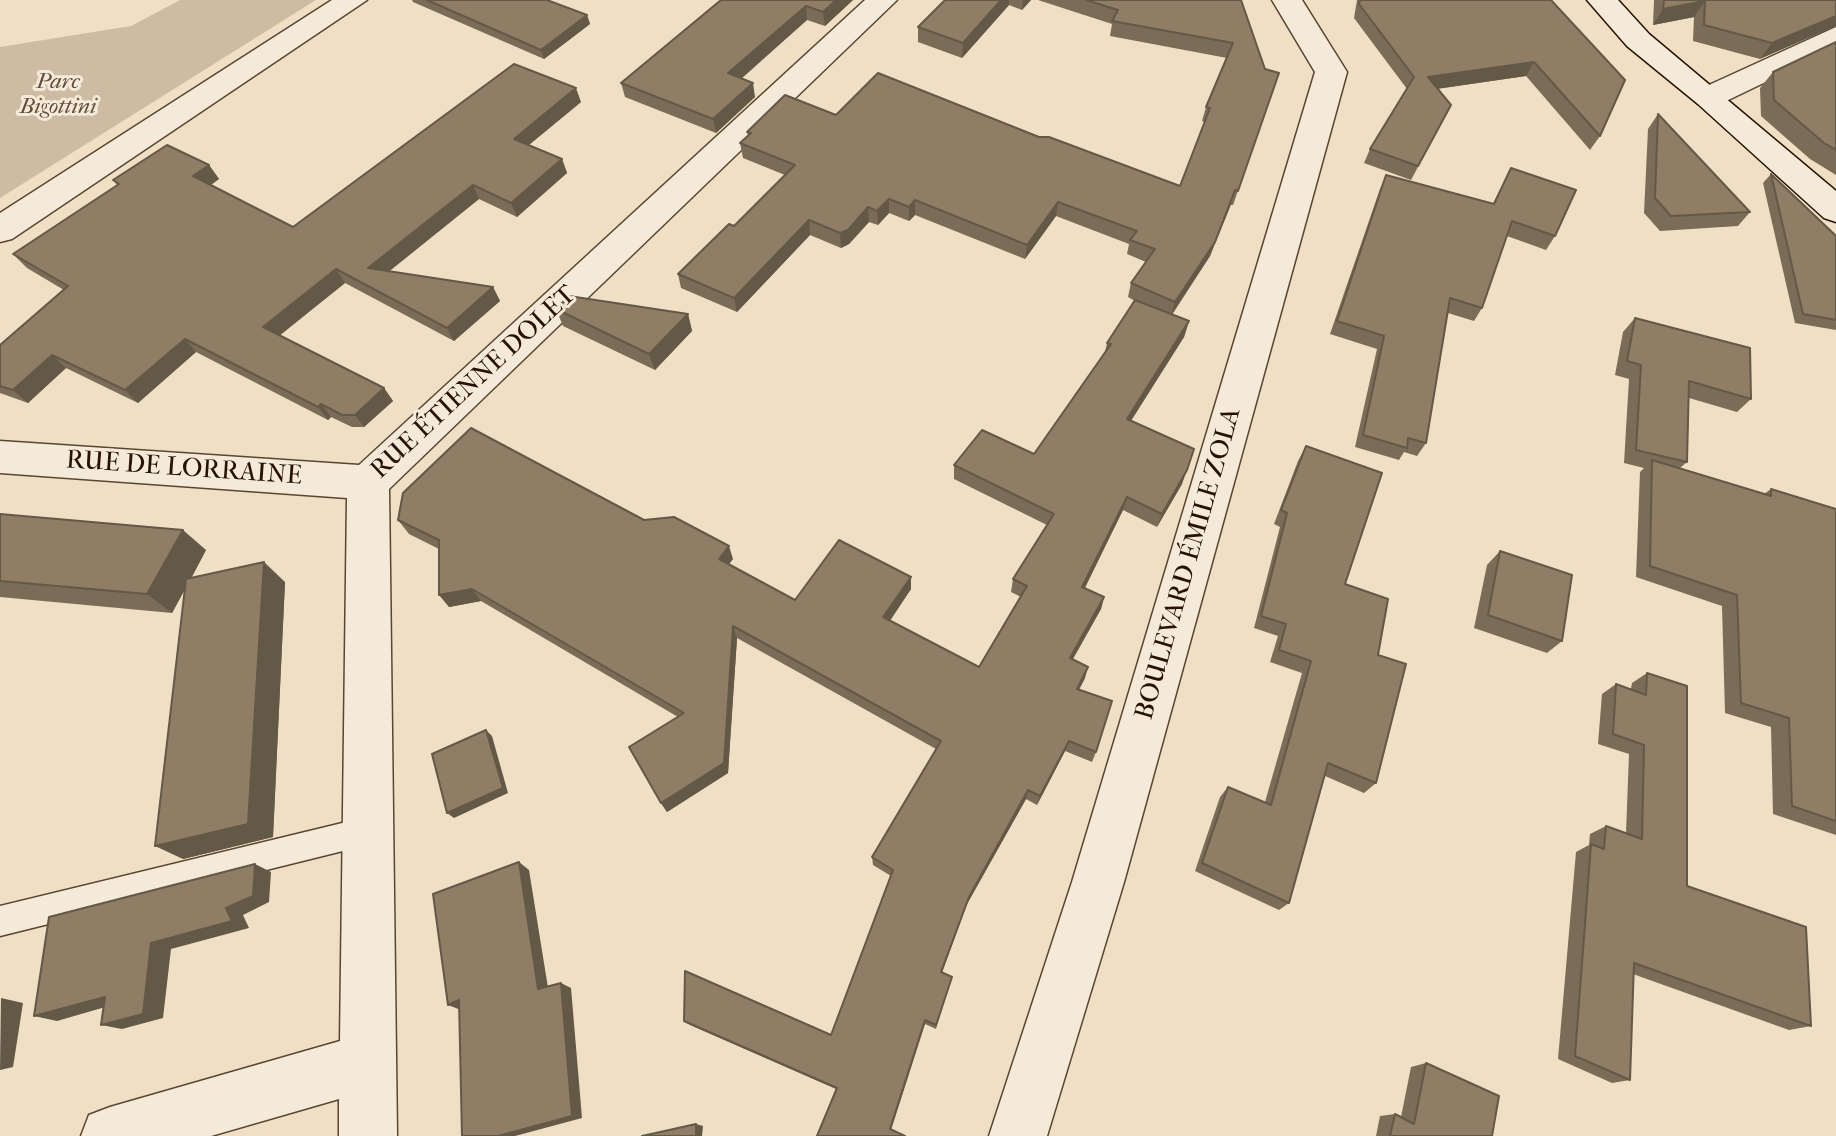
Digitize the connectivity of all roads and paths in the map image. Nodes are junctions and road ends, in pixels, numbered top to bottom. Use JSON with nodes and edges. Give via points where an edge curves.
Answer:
{"nodes":[{"id":1,"x":352,"y":0,"type":"edge"},
{"id":2,"x":882,"y":0,"type":"edge"},
{"id":3,"x":1287,"y":0,"type":"edge"},
{"id":4,"x":1602,"y":0,"type":"edge"},
{"id":5,"x":1836,"y":36,"type":"edge"},
{"id":6,"x":1709,"y":97,"type":"junction"},
{"id":7,"x":1836,"y":210,"type":"edge"},
{"id":8,"x":0,"y":230,"type":"edge"},
{"id":9,"x":0,"y":457,"type":"edge"},
{"id":10,"x":368,"y":483,"type":"junction"},
{"id":11,"x":367,"y":831,"type":"junction"},
{"id":12,"x":0,"y":921,"type":"edge"},
{"id":13,"x":367,"y":1062,"type":"junction"},
{"id":14,"x":110,"y":1136,"type":"edge"},
{"id":15,"x":368,"y":1136,"type":"edge"},
{"id":16,"x":1018,"y":1136,"type":"edge"}],
"edges":[{"from":1,"to":8,"type":"street"},
{"from":2,"to":10,"type":"street","name":"RUE ÉTIENNE DOLET"},
{"from":3,"to":16,"type":"street","name":"BOULEVARD ÉMILE ZOLA","via":[[1331,72],[1098,882]]},
{"from":4,"to":6,"type":"street","via":[[1648,49]]},
{"from":5,"to":6,"type":"street"},
{"from":6,"to":7,"type":"street"},
{"from":9,"to":10,"type":"street","name":"RUE DE LORRAINE"},
{"from":10,"to":11,"type":"street","name":"RUE ÉTIENNE DOLET"},
{"from":11,"to":12,"type":"lane"},
{"from":11,"to":13,"type":"street","name":"RUE ÉTIENNE DOLET"},
{"from":13,"to":14,"type":"street"},
{"from":13,"to":15,"type":"street","name":"RUE ÉTIENNE DOLET"}]}
